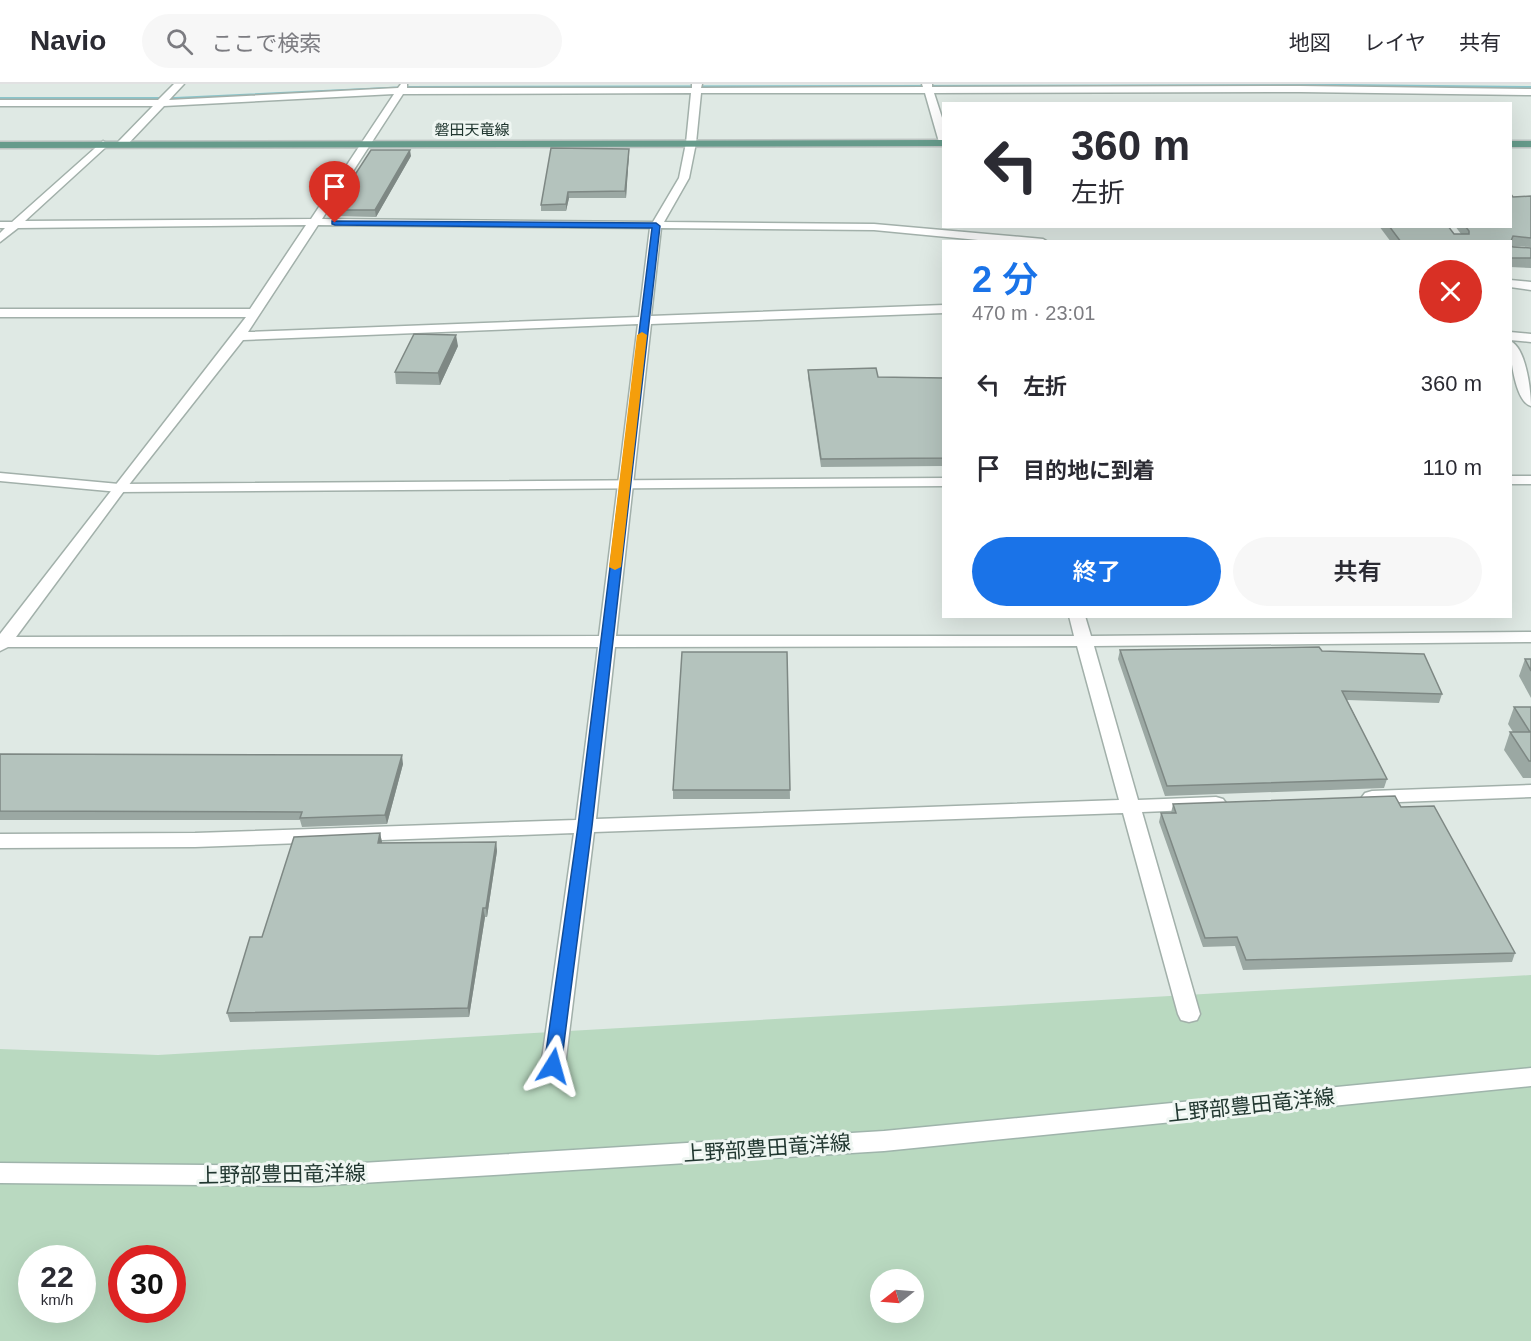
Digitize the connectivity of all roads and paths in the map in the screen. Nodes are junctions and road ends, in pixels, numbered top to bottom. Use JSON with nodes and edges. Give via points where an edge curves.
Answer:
{"nodes":[{"id":1,"x":180,"y":84,"type":"edge"},
{"id":2,"x":1395,"y":84,"type":"edge"},
{"id":3,"x":696,"y":87,"type":"edge"},
{"id":4,"x":928,"y":87,"type":"edge"},
{"id":5,"x":402,"y":88,"type":"edge"},
{"id":6,"x":1403,"y":91,"type":"junction"},
{"id":7,"x":1531,"y":92,"type":"edge"},
{"id":8,"x":0,"y":103,"type":"edge"},
{"id":9,"x":162,"y":103,"type":"junction"},
{"id":10,"x":942,"y":135,"type":"edge"},
{"id":11,"x":942,"y":142,"type":"edge"},
{"id":12,"x":691,"y":143,"type":"junction"},
{"id":13,"x":103,"y":144,"type":"junction"},
{"id":14,"x":122,"y":144,"type":"junction"},
{"id":15,"x":364,"y":144,"type":"junction"},
{"id":16,"x":1512,"y":144,"type":"edge"},
{"id":17,"x":1531,"y":144,"type":"edge"},
{"id":18,"x":0,"y":145,"type":"edge"},
{"id":19,"x":313,"y":222,"type":"junction"},
{"id":20,"x":0,"y":225,"type":"edge"},
{"id":21,"x":15,"y":225,"type":"junction"},
{"id":22,"x":656,"y":226,"type":"junction"},
{"id":23,"x":969,"y":234,"type":"edge"},
{"id":24,"x":0,"y":239,"type":"edge"},
{"id":25,"x":1024,"y":240,"type":"edge"},
{"id":26,"x":1512,"y":283,"type":"edge"},
{"id":27,"x":1531,"y":286,"type":"edge"},
{"id":28,"x":942,"y":309,"type":"edge"},
{"id":29,"x":0,"y":313,"type":"edge"},
{"id":30,"x":254,"y":313,"type":"junction"},
{"id":31,"x":643,"y":321,"type":"junction"},
{"id":32,"x":238,"y":336,"type":"junction"},
{"id":33,"x":1512,"y":336,"type":"edge"},
{"id":34,"x":1531,"y":338,"type":"edge"},
{"id":35,"x":1512,"y":350,"type":"edge"},
{"id":36,"x":1531,"y":402,"type":"edge"},
{"id":37,"x":0,"y":477,"type":"edge"},
{"id":38,"x":1512,"y":480,"type":"edge"},
{"id":39,"x":1531,"y":480,"type":"edge"},
{"id":40,"x":942,"y":482,"type":"edge"},
{"id":41,"x":624,"y":484,"type":"junction"},
{"id":42,"x":119,"y":488,"type":"junction"},
{"id":43,"x":1077,"y":618,"type":"edge"},
{"id":44,"x":1531,"y":637,"type":"edge"},
{"id":45,"x":607,"y":641,"type":"junction"},
{"id":46,"x":1083,"y":641,"type":"junction"},
{"id":47,"x":1,"y":644,"type":"edge"},
{"id":48,"x":1531,"y":791,"type":"edge"},
{"id":49,"x":1354,"y":798,"type":"edge"},
{"id":50,"x":1235,"y":802,"type":"edge"},
{"id":51,"x":1129,"y":806,"type":"junction"},
{"id":52,"x":585,"y":826,"type":"junction"},
{"id":53,"x":0,"y":841,"type":"edge"},
{"id":54,"x":1189,"y":1014,"type":"dead end"},
{"id":55,"x":553,"y":1066,"type":"dead end"},
{"id":56,"x":1531,"y":1077,"type":"edge"},
{"id":57,"x":0,"y":1173,"type":"edge"}],
"edges":[{"from":1,"to":9,"type":"street"},
{"from":2,"to":6,"type":"street"},
{"from":3,"to":4,"type":"street"},
{"from":3,"to":5,"type":"street"},
{"from":3,"to":12,"type":"street"},
{"from":4,"to":6,"type":"street"},
{"from":4,"to":10,"type":"street"},
{"from":5,"to":9,"type":"street"},
{"from":5,"to":15,"type":"street"},
{"from":6,"to":7,"type":"street"},
{"from":8,"to":9,"type":"street"},
{"from":9,"to":14,"type":"street"},
{"from":11,"to":12,"type":"main road","name":"磐田天竜線"},
{"from":12,"to":15,"type":"main road","name":"磐田天竜線"},
{"from":12,"to":22,"type":"street","via":[[684,177]]},
{"from":13,"to":14,"type":"main road","name":"磐田天竜線"},
{"from":13,"to":18,"type":"main road","name":"磐田天竜線"},
{"from":13,"to":21,"type":"street"},
{"from":14,"to":15,"type":"main road","name":"磐田天竜線"},
{"from":15,"to":19,"type":"street"},
{"from":16,"to":17,"type":"main road"},
{"from":19,"to":21,"type":"street"},
{"from":19,"to":22,"type":"street"},
{"from":19,"to":30,"type":"street"},
{"from":20,"to":21,"type":"street"},
{"from":21,"to":24,"type":"street"},
{"from":22,"to":23,"type":"street","via":[[874,227]]},
{"from":22,"to":31,"type":"street"},
{"from":23,"to":25,"type":"street"},
{"from":26,"to":27,"type":"street"},
{"from":28,"to":31,"type":"street"},
{"from":29,"to":30,"type":"street"},
{"from":30,"to":32,"type":"street"},
{"from":31,"to":32,"type":"street"},
{"from":31,"to":41,"type":"street"},
{"from":32,"to":42,"type":"street"},
{"from":33,"to":34,"type":"street"},
{"from":35,"to":36,"type":"street"},
{"from":37,"to":42,"type":"street"},
{"from":38,"to":39,"type":"street"},
{"from":40,"to":41,"type":"street"},
{"from":41,"to":42,"type":"street"},
{"from":41,"to":45,"type":"street"},
{"from":42,"to":47,"type":"street"},
{"from":43,"to":46,"type":"street"},
{"from":44,"to":46,"type":"street"},
{"from":45,"to":46,"type":"street"},
{"from":45,"to":47,"type":"street"},
{"from":45,"to":52,"type":"street"},
{"from":46,"to":51,"type":"street"},
{"from":48,"to":49,"type":"street"},
{"from":50,"to":51,"type":"street"},
{"from":51,"to":52,"type":"street"},
{"from":51,"to":54,"type":"street"},
{"from":52,"to":53,"type":"street","via":[[195,840]]},
{"from":52,"to":55,"type":"street"},
{"from":56,"to":57,"type":"street","name":"上野部豊田竜洋線","via":[[873,1141],[312,1176]]}]}
